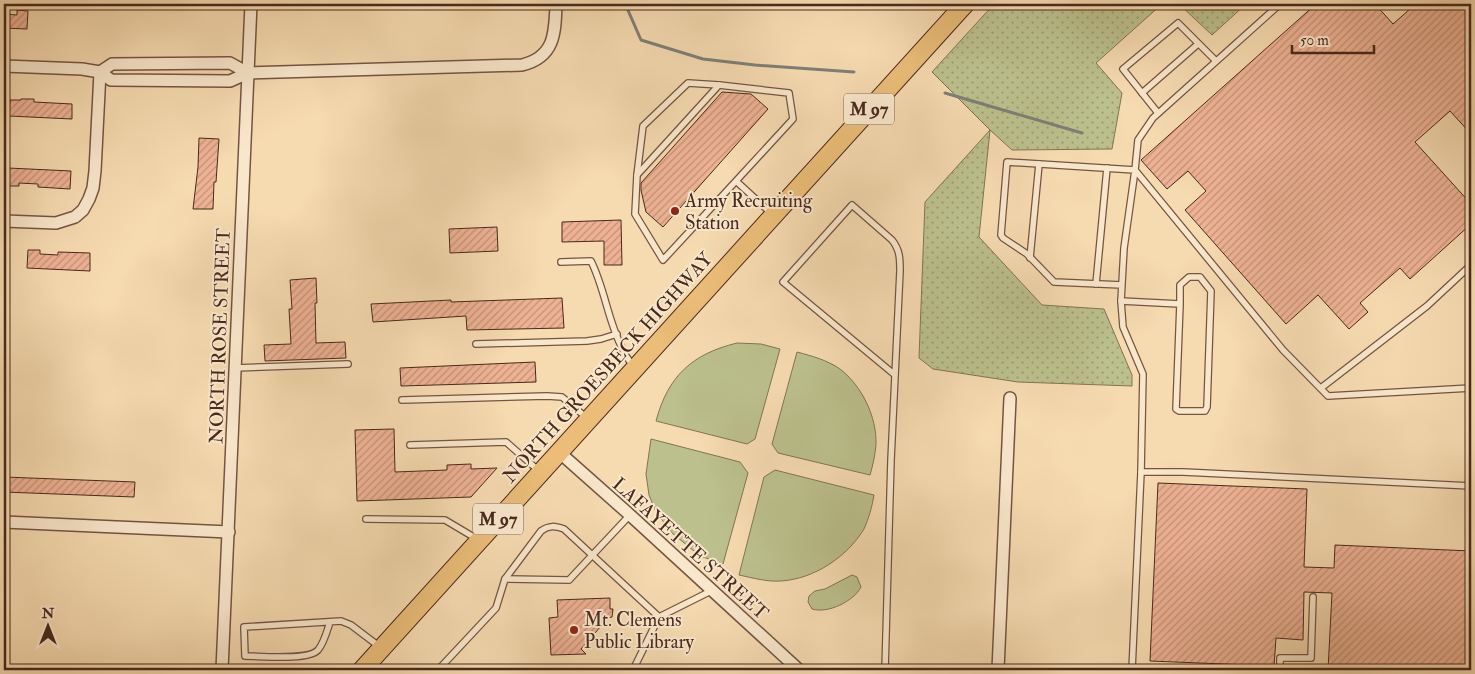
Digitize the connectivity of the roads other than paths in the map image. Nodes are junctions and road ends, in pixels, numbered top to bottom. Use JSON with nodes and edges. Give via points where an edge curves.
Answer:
{"nodes":[{"id":1,"x":251,"y":4,"type":"edge"},
{"id":2,"x":556,"y":4,"type":"edge"},
{"id":3,"x":965,"y":4,"type":"edge"},
{"id":4,"x":1280,"y":4,"type":"edge"},
{"id":5,"x":1198,"y":44,"type":"junction"},
{"id":6,"x":1216,"y":62,"type":"junction"},
{"id":7,"x":4,"y":66,"type":"edge"},
{"id":8,"x":100,"y":72,"type":"junction"},
{"id":9,"x":248,"y":73,"type":"junction"},
{"id":10,"x":718,"y":86,"type":"junction"},
{"id":11,"x":1142,"y":93,"type":"junction"},
{"id":12,"x":1158,"y":114,"type":"junction"},
{"id":13,"x":1039,"y":164,"type":"junction"},
{"id":14,"x":1107,"y":168,"type":"junction"},
{"id":15,"x":1135,"y":170,"type":"junction"},
{"id":16,"x":637,"y":175,"type":"junction"},
{"id":17,"x":736,"y":181,"type":"junction"},
{"id":18,"x":773,"y":215,"type":"junction"},
{"id":19,"x":4,"y":221,"type":"edge"},
{"id":20,"x":1030,"y":258,"type":"junction"},
{"id":21,"x":561,"y":262,"type":"dead end"},
{"id":22,"x":1471,"y":265,"type":"edge"},
{"id":23,"x":1096,"y":284,"type":"junction"},
{"id":24,"x":1122,"y":285,"type":"junction"},
{"id":25,"x":1121,"y":300,"type":"junction"},
{"id":26,"x":1180,"y":304,"type":"junction"},
{"id":27,"x":617,"y":334,"type":"junction"},
{"id":28,"x":476,"y":344,"type":"dead end"},
{"id":29,"x":348,"y":364,"type":"dead end"},
{"id":30,"x":234,"y":368,"type":"junction"},
{"id":31,"x":635,"y":368,"type":"junction"},
{"id":32,"x":895,"y":375,"type":"junction"},
{"id":33,"x":1321,"y":388,"type":"junction"},
{"id":34,"x":1471,"y":388,"type":"edge"},
{"id":35,"x":1010,"y":398,"type":"dead end"},
{"id":36,"x":402,"y":400,"type":"dead end"},
{"id":37,"x":589,"y":419,"type":"junction"},
{"id":38,"x":410,"y":445,"type":"dead end"},
{"id":39,"x":559,"y":452,"type":"junction"},
{"id":40,"x":541,"y":472,"type":"junction"},
{"id":41,"x":1141,"y":472,"type":"junction"},
{"id":42,"x":1471,"y":486,"type":"edge"},
{"id":43,"x":630,"y":515,"type":"junction"},
{"id":44,"x":366,"y":520,"type":"dead end"},
{"id":45,"x":4,"y":522,"type":"edge"},
{"id":46,"x":229,"y":532,"type":"junction"},
{"id":47,"x":479,"y":540,"type":"junction"},
{"id":48,"x":592,"y":554,"type":"junction"},
{"id":49,"x":505,"y":579,"type":"junction"},
{"id":50,"x":713,"y":590,"type":"junction"},
{"id":51,"x":1313,"y":597,"type":"dead end"},
{"id":52,"x":659,"y":617,"type":"junction"},
{"id":53,"x":330,"y":622,"type":"junction"},
{"id":54,"x":382,"y":649,"type":"junction"},
{"id":55,"x":222,"y":670,"type":"edge"},
{"id":56,"x":362,"y":670,"type":"edge"},
{"id":57,"x":438,"y":670,"type":"edge"},
{"id":58,"x":633,"y":670,"type":"edge"},
{"id":59,"x":799,"y":670,"type":"edge"},
{"id":60,"x":885,"y":670,"type":"edge"},
{"id":61,"x":998,"y":670,"type":"edge"},
{"id":62,"x":1132,"y":670,"type":"edge"},
{"id":63,"x":1280,"y":670,"type":"edge"}],
"edges":[{"from":1,"to":9,"type":"street","name":"NORTH ROSE STREET"},
{"from":2,"to":9,"type":"street","via":[[552,42],[541,56],[522,65]]},
{"from":3,"to":18,"type":"main road","name":"NORTH GROESBECK HIGHWAY","number":"M 97"},
{"from":4,"to":6,"type":"lane"},
{"from":5,"to":6,"type":"lane"},
{"from":5,"to":11,"type":"lane"},
{"from":5,"to":11,"type":"lane","via":[[1178,23],[1123,69]]},
{"from":6,"to":12,"type":"lane"},
{"from":7,"to":8,"type":"street"},
{"from":8,"to":9,"type":"street","via":[[112,80],[230,81]]},
{"from":8,"to":9,"type":"street","via":[[112,64],[230,63]]},
{"from":8,"to":19,"type":"street","via":[[95,171],[83,210],[56,223]]},
{"from":9,"to":30,"type":"street","name":"NORTH ROSE STREET"},
{"from":10,"to":16,"type":"lane"},
{"from":10,"to":16,"type":"lane","via":[[688,83],[643,126]]},
{"from":10,"to":17,"type":"lane","via":[[789,93],[793,119]]},
{"from":11,"to":12,"type":"lane"},
{"from":12,"to":15,"type":"lane","via":[[1138,140]]},
{"from":13,"to":14,"type":"lane"},
{"from":13,"to":20,"type":"lane"},
{"from":13,"to":20,"type":"lane","via":[[1007,162],[1001,236]]},
{"from":14,"to":15,"type":"lane"},
{"from":14,"to":23,"type":"lane"},
{"from":15,"to":24,"type":"lane"},
{"from":15,"to":33,"type":"lane","via":[[1283,350]]},
{"from":16,"to":17,"type":"lane","via":[[635,214],[663,260]]},
{"from":17,"to":18,"type":"lane"},
{"from":18,"to":31,"type":"main road","name":"NORTH GROESBECK HIGHWAY","number":"M 97"},
{"from":20,"to":23,"type":"lane","via":[[1054,282]]},
{"from":21,"to":27,"type":"lane","via":[[591,261]]},
{"from":22,"to":33,"type":"lane","via":[[1427,306]]},
{"from":23,"to":24,"type":"lane"},
{"from":24,"to":25,"type":"lane"},
{"from":25,"to":26,"type":"lane"},
{"from":25,"to":41,"type":"lane","via":[[1123,327],[1143,374]]},
{"from":26,"to":26,"type":"lane","via":[[1180,285],[1189,277],[1200,277],[1211,291],[1205,411],[1176,409]]},
{"from":27,"to":28,"type":"lane","via":[[587,341]]},
{"from":27,"to":31,"type":"lane"},
{"from":29,"to":30,"type":"lane"},
{"from":30,"to":46,"type":"street","name":"NORTH ROSE STREET"},
{"from":31,"to":37,"type":"main road","name":"NORTH GROESBECK HIGHWAY","number":"M 97"},
{"from":32,"to":32,"type":"lane","via":[[899,251],[892,240],[852,205],[783,282]]},
{"from":32,"to":60,"type":"lane"},
{"from":33,"to":34,"type":"lane","via":[[1328,396]]},
{"from":35,"to":61,"type":"street"},
{"from":36,"to":37,"type":"lane","via":[[547,396],[562,398]]},
{"from":37,"to":39,"type":"main road","name":"NORTH GROESBECK HIGHWAY","number":"M 97"},
{"from":38,"to":40,"type":"lane","via":[[506,442]]},
{"from":39,"to":40,"type":"main road","name":"NORTH GROESBECK HIGHWAY","number":"M 97"},
{"from":39,"to":43,"type":"street","name":"LAFAYETTE STREET"},
{"from":40,"to":47,"type":"main road","name":"NORTH GROESBECK HIGHWAY","number":"M 97"},
{"from":41,"to":42,"type":"lane"},
{"from":41,"to":62,"type":"lane"},
{"from":43,"to":48,"type":"lane"},
{"from":43,"to":50,"type":"street","name":"LAFAYETTE STREET"},
{"from":44,"to":47,"type":"lane","via":[[445,520]]},
{"from":45,"to":46,"type":"street"},
{"from":46,"to":55,"type":"street","name":"NORTH ROSE STREET"},
{"from":47,"to":54,"type":"main road","name":"NORTH GROESBECK HIGHWAY","number":"M 97"},
{"from":48,"to":49,"type":"lane","via":[[570,580]]},
{"from":48,"to":49,"type":"lane","via":[[564,529],[547,527]]},
{"from":48,"to":52,"type":"lane"},
{"from":49,"to":57,"type":"lane","via":[[496,608]]},
{"from":50,"to":52,"type":"lane"},
{"from":50,"to":59,"type":"street","name":"LAFAYETTE STREET"},
{"from":51,"to":63,"type":"lane","via":[[1311,658],[1280,658]]},
{"from":52,"to":58,"type":"lane"},
{"from":53,"to":53,"type":"lane","via":[[244,626],[245,656],[312,654],[319,648]]},
{"from":53,"to":54,"type":"lane","via":[[348,623]]},
{"from":54,"to":56,"type":"main road","name":"NORTH GROESBECK HIGHWAY","number":"M 97"}]}
